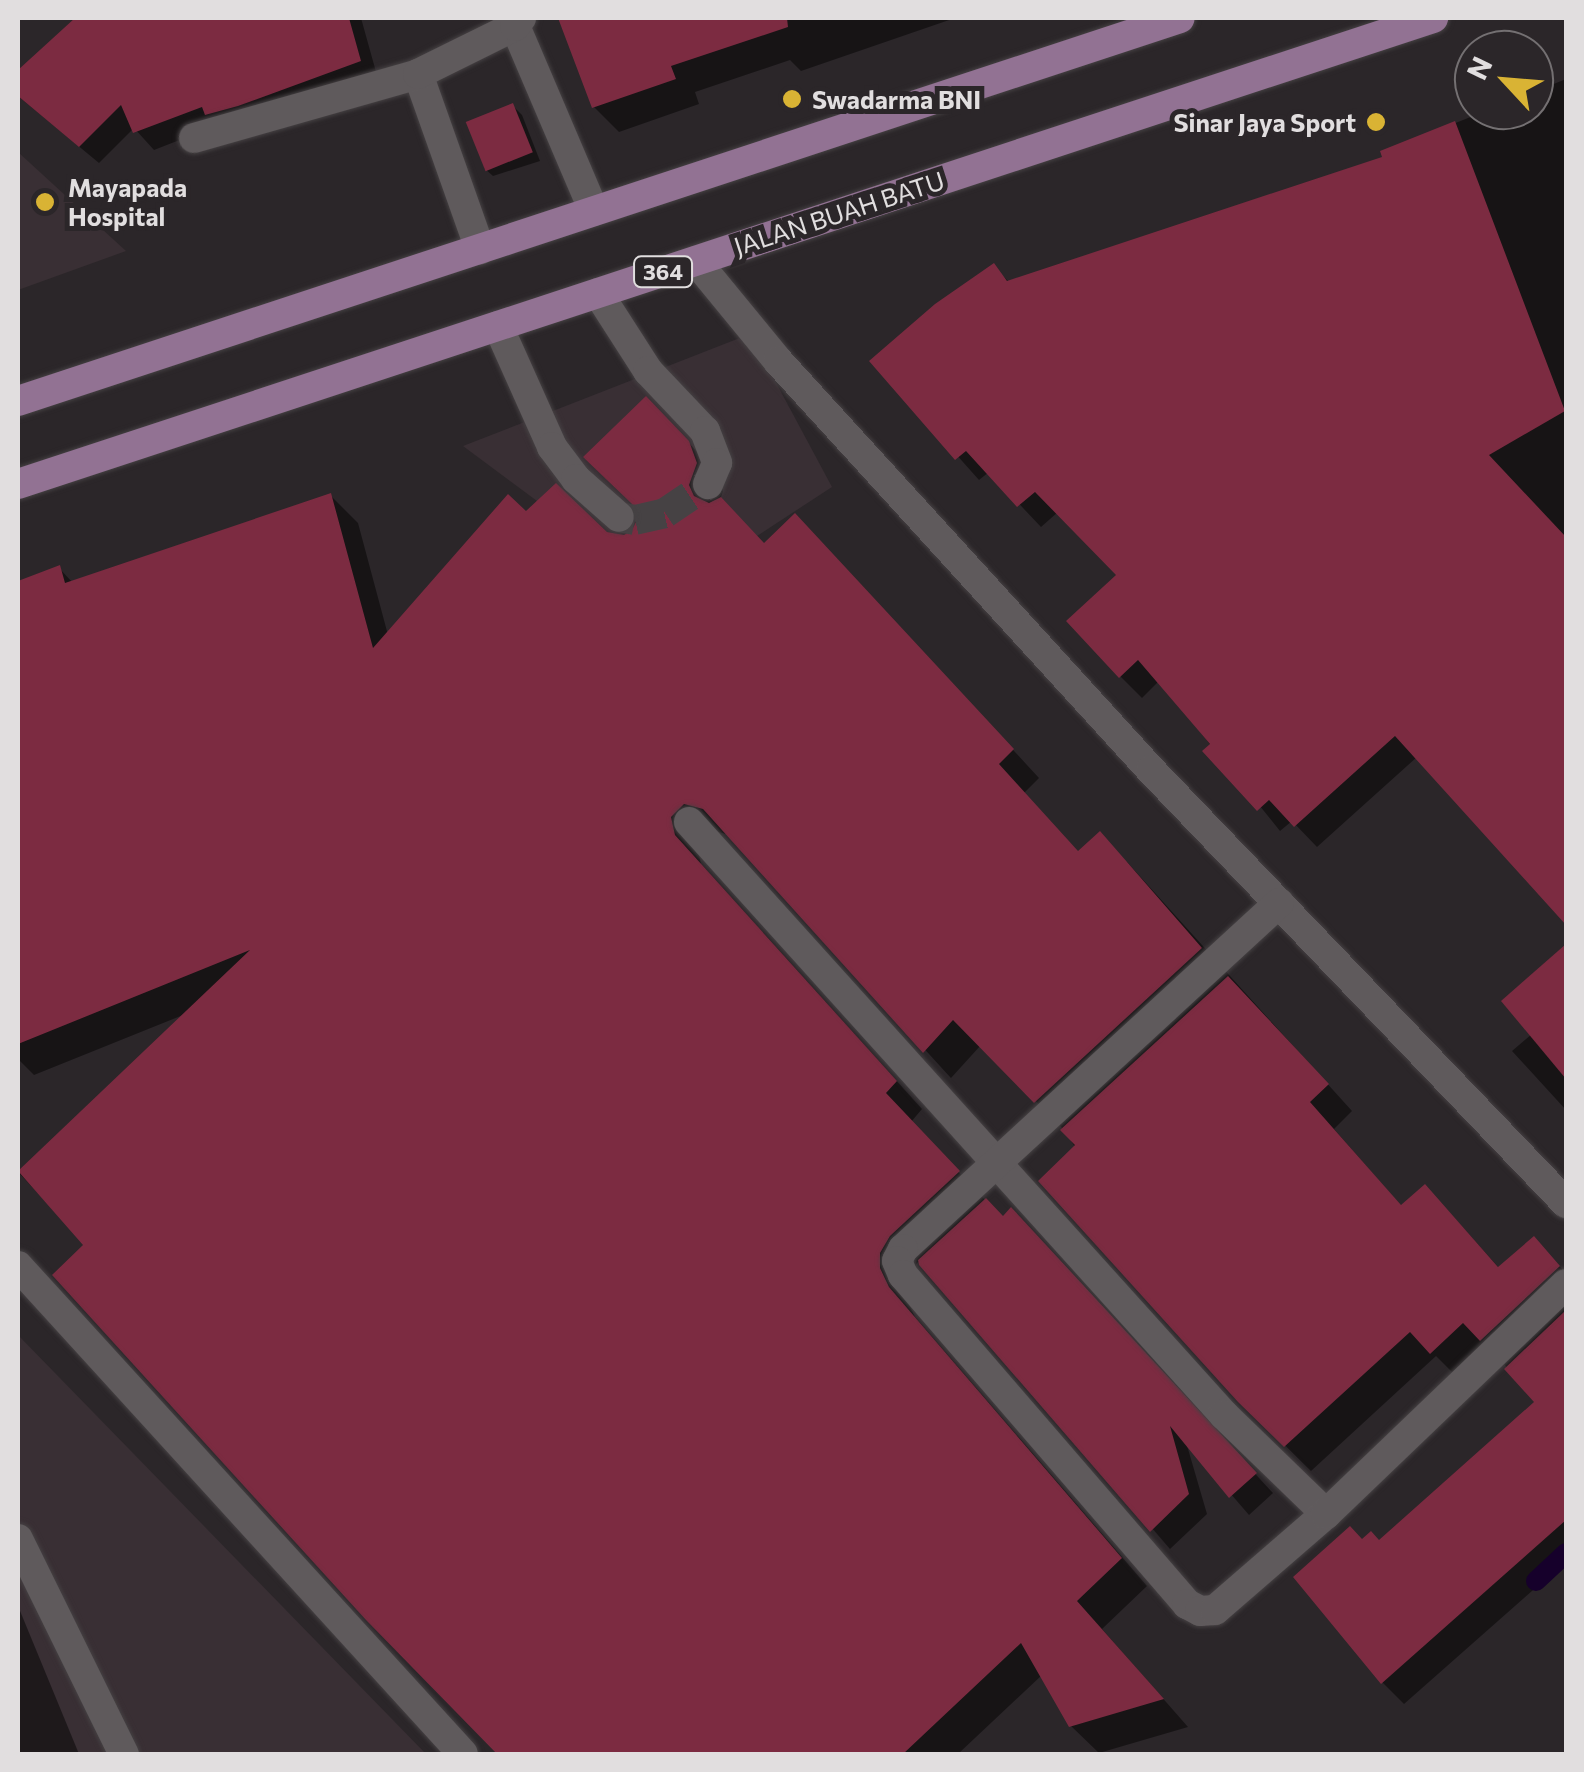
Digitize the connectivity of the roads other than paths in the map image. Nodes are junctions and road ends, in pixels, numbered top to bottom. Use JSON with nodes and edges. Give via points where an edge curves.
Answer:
{"nodes":[{"id":1,"x":1180,"y":18,"type":"edge"},
{"id":2,"x":1433,"y":18,"type":"edge"},
{"id":3,"x":518,"y":22,"type":"edge"},
{"id":4,"x":418,"y":74,"type":"junction"},
{"id":5,"x":194,"y":138,"type":"dead end"},
{"id":6,"x":594,"y":211,"type":"junction"},
{"id":7,"x":480,"y":249,"type":"junction"},
{"id":8,"x":696,"y":261,"type":"junction"},
{"id":9,"x":598,"y":293,"type":"junction"},
{"id":10,"x":498,"y":326,"type":"junction"},
{"id":11,"x":18,"y":401,"type":"edge"},
{"id":12,"x":18,"y":484,"type":"edge"},
{"id":13,"x":708,"y":484,"type":"dead end"},
{"id":14,"x":620,"y":517,"type":"dead end"},
{"id":15,"x":690,"y":822,"type":"dead end"},
{"id":16,"x":1280,"y":903,"type":"junction"},
{"id":17,"x":1001,"y":1163,"type":"junction"},
{"id":18,"x":1566,"y":1203,"type":"edge"},
{"id":19,"x":18,"y":1266,"type":"edge"},
{"id":20,"x":1566,"y":1284,"type":"edge"},
{"id":21,"x":1326,"y":1514,"type":"junction"},
{"id":22,"x":18,"y":1539,"type":"edge"},
{"id":23,"x":124,"y":1754,"type":"edge"},
{"id":24,"x":463,"y":1754,"type":"edge"}],
"edges":[{"from":1,"to":6,"type":"main road"},
{"from":2,"to":8,"type":"main road","name":"JALAN BUAH BATU","number":"364"},
{"from":3,"to":4,"type":"street"},
{"from":3,"to":6,"type":"street"},
{"from":4,"to":5,"type":"street"},
{"from":4,"to":7,"type":"street"},
{"from":6,"to":7,"type":"main road"},
{"from":7,"to":11,"type":"main road"},
{"from":8,"to":9,"type":"main road","name":"JALAN BUAH BATU","number":"364"},
{"from":8,"to":16,"type":"street","via":[[778,360]]},
{"from":9,"to":10,"type":"main road","name":"JALAN BUAH BATU","number":"364"},
{"from":9,"to":13,"type":"street","via":[[648,371],[706,430],[718,463]]},
{"from":10,"to":12,"type":"main road","name":"JALAN BUAH BATU","number":"364"},
{"from":10,"to":14,"type":"street","via":[[552,446],[576,479]]},
{"from":15,"to":17,"type":"street"},
{"from":16,"to":17,"type":"street"},
{"from":16,"to":18,"type":"street"},
{"from":17,"to":21,"type":"street","via":[[1224,1415]]},
{"from":17,"to":21,"type":"street","via":[[897,1262],[1186,1604],[1215,1610]]},
{"from":19,"to":24,"type":"street"},
{"from":20,"to":21,"type":"street"},
{"from":22,"to":23,"type":"street"}]}
